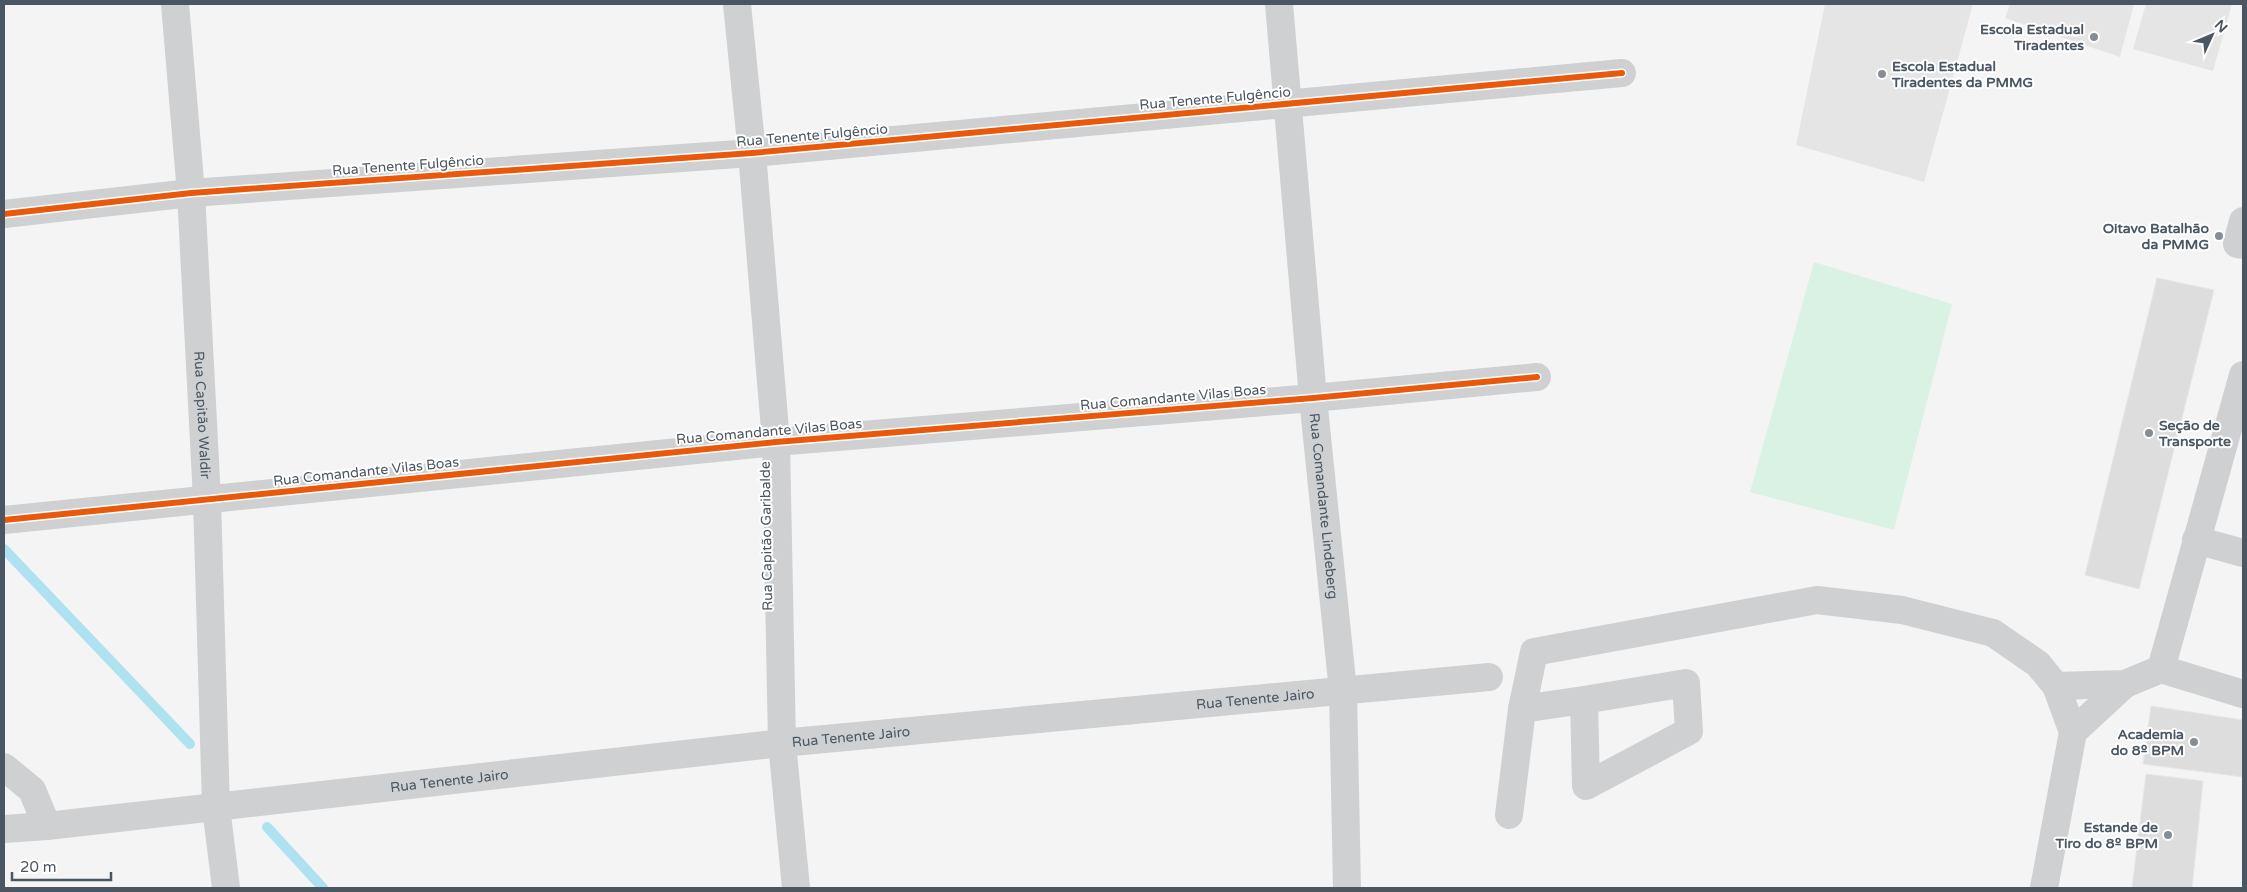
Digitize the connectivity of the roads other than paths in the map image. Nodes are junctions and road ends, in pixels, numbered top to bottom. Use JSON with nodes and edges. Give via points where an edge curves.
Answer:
{"nodes":[{"id":1,"x":175,"y":4,"type":"edge"},
{"id":2,"x":737,"y":4,"type":"edge"},
{"id":3,"x":1279,"y":4,"type":"edge"},
{"id":4,"x":1622,"y":73,"type":"dead end"},
{"id":5,"x":1289,"y":104,"type":"junction"},
{"id":6,"x":752,"y":153,"type":"junction"},
{"id":7,"x":191,"y":193,"type":"junction"},
{"id":8,"x":4,"y":214,"type":"edge"},
{"id":9,"x":2243,"y":221,"type":"edge"},
{"id":10,"x":2243,"y":245,"type":"edge"},
{"id":11,"x":2243,"y":375,"type":"edge"},
{"id":12,"x":1537,"y":377,"type":"dead end"},
{"id":13,"x":1313,"y":398,"type":"junction"},
{"id":14,"x":776,"y":442,"type":"junction"},
{"id":15,"x":207,"y":499,"type":"junction"},
{"id":16,"x":4,"y":520,"type":"edge"},
{"id":17,"x":2196,"y":540,"type":"junction"},
{"id":18,"x":2243,"y":553,"type":"edge"},
{"id":19,"x":2161,"y":670,"type":"junction"},
{"id":20,"x":1489,"y":677,"type":"dead end"},
{"id":21,"x":2124,"y":684,"type":"junction"},
{"id":22,"x":2056,"y":686,"type":"junction"},
{"id":23,"x":1343,"y":691,"type":"junction"},
{"id":24,"x":2243,"y":694,"type":"edge"},
{"id":25,"x":1584,"y":700,"type":"junction"},
{"id":26,"x":1522,"y":709,"type":"junction"},
{"id":27,"x":2073,"y":732,"type":"junction"},
{"id":28,"x":782,"y":743,"type":"junction"},
{"id":29,"x":4,"y":766,"type":"edge"},
{"id":30,"x":216,"y":808,"type":"junction"},
{"id":31,"x":1509,"y":815,"type":"dead end"},
{"id":32,"x":47,"y":826,"type":"junction"},
{"id":33,"x":4,"y":829,"type":"edge"},
{"id":34,"x":226,"y":888,"type":"edge"},
{"id":35,"x":796,"y":888,"type":"edge"},
{"id":36,"x":1348,"y":888,"type":"edge"},
{"id":37,"x":2044,"y":888,"type":"edge"}],
"edges":[{"from":1,"to":7,"type":"street","name":"Rua Capitão Waldir"},
{"from":2,"to":6,"type":"street","name":"Rua Capitão Garibalde"},
{"from":3,"to":5,"type":"street","name":"Rua Comandante Lindeberg"},
{"from":4,"to":5,"type":"street","name":"Rua Tenente Fulgêncio"},
{"from":5,"to":6,"type":"street","name":"Rua Tenente Fulgêncio"},
{"from":5,"to":13,"type":"street","name":"Rua Comandante Lindeberg"},
{"from":6,"to":7,"type":"street","name":"Rua Tenente Fulgêncio"},
{"from":6,"to":14,"type":"street","name":"Rua Capitão Garibalde"},
{"from":7,"to":8,"type":"street","name":"Rua Tenente Fulgêncio"},
{"from":7,"to":15,"type":"street","name":"Rua Capitão Waldir"},
{"from":9,"to":10,"type":"street","via":[[2237,244]]},
{"from":11,"to":17,"type":"street"},
{"from":12,"to":13,"type":"street","name":"Rua Comandante Vilas Boas"},
{"from":13,"to":14,"type":"street","name":"Rua Comandante Vilas Boas"},
{"from":13,"to":23,"type":"street","name":"Rua Comandante Lindeberg"},
{"from":14,"to":15,"type":"street","name":"Rua Comandante Vilas Boas"},
{"from":14,"to":28,"type":"street","name":"Rua Capitão Garibalde"},
{"from":15,"to":16,"type":"street","name":"Rua Comandante Vilas Boas"},
{"from":15,"to":30,"type":"street","name":"Rua Capitão Waldir"},
{"from":17,"to":18,"type":"street"},
{"from":17,"to":19,"type":"street"},
{"from":19,"to":21,"type":"street"},
{"from":19,"to":24,"type":"street"},
{"from":20,"to":23,"type":"street","name":"Rua Tenente Jairo"},
{"from":21,"to":22,"type":"street"},
{"from":21,"to":27,"type":"street"},
{"from":22,"to":26,"type":"street","via":[[2038,664],[1993,633],[1902,610],[1817,600],[1534,652]]},
{"from":22,"to":27,"type":"street"},
{"from":23,"to":28,"type":"street","name":"Rua Tenente Jairo"},
{"from":23,"to":36,"type":"street","name":"Rua Comandante Lindeberg"},
{"from":25,"to":25,"type":"street","via":[[1686,683],[1689,731],[1586,786]]},
{"from":25,"to":26,"type":"street"},
{"from":26,"to":31,"type":"street"},
{"from":27,"to":37,"type":"street"},
{"from":28,"to":30,"type":"street","name":"Rua Tenente Jairo"},
{"from":28,"to":35,"type":"street","name":"Rua Capitão Garibalde"},
{"from":29,"to":32,"type":"street","via":[[32,790]]},
{"from":30,"to":32,"type":"street","name":"Rua Tenente Jairo"},
{"from":30,"to":34,"type":"street","name":"Rua Capitão Waldir"},
{"from":32,"to":33,"type":"street","name":"Rua Tenente Jairo"}]}
